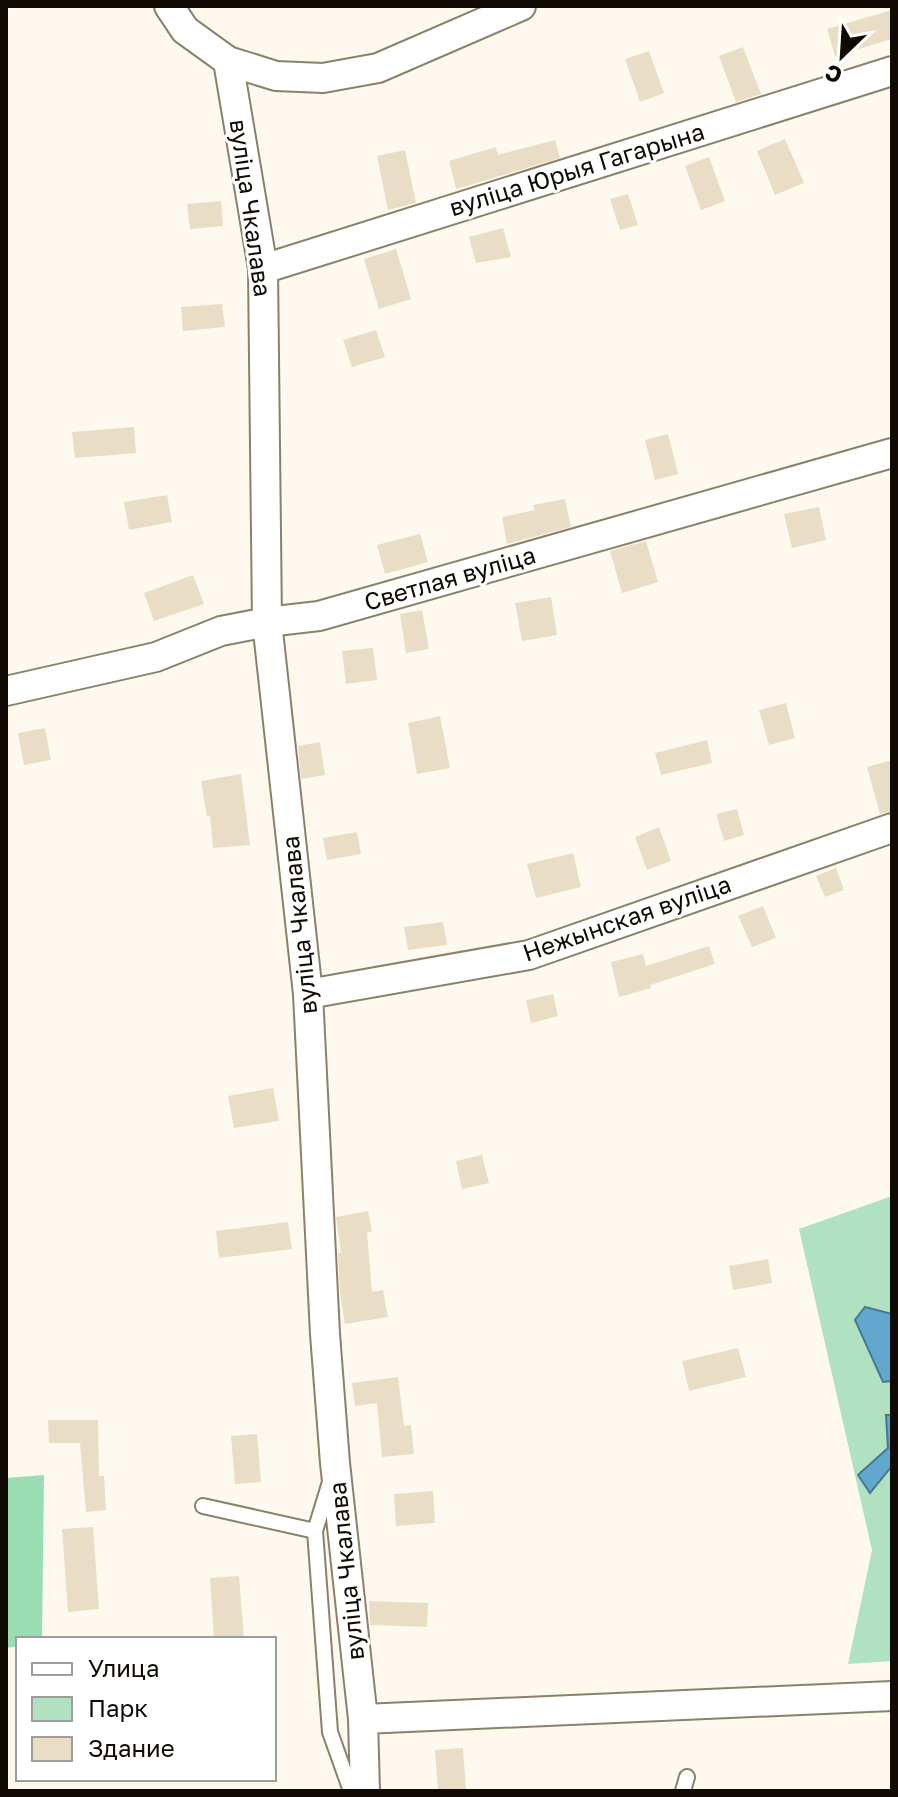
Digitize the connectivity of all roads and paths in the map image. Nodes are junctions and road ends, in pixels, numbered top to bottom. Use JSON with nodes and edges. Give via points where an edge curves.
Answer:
{"nodes":[{"id":1,"x":169,"y":6,"type":"edge"},
{"id":2,"x":521,"y":6,"type":"edge"},
{"id":3,"x":228,"y":61,"type":"junction"},
{"id":4,"x":892,"y":71,"type":"edge"},
{"id":5,"x":263,"y":269,"type":"junction"},
{"id":6,"x":892,"y":453,"type":"edge"},
{"id":7,"x":267,"y":622,"type":"junction"},
{"id":8,"x":6,"y":691,"type":"edge"},
{"id":9,"x":892,"y":828,"type":"edge"},
{"id":10,"x":308,"y":994,"type":"junction"},
{"id":11,"x":335,"y":1463,"type":"junction"},
{"id":12,"x":203,"y":1506,"type":"dead end"},
{"id":13,"x":315,"y":1531,"type":"junction"},
{"id":14,"x":892,"y":1696,"type":"edge"},
{"id":15,"x":363,"y":1719,"type":"junction"},
{"id":16,"x":351,"y":1791,"type":"edge"},
{"id":17,"x":365,"y":1791,"type":"edge"}],
"edges":[{"from":1,"to":3,"type":"street","via":[[185,30]]},
{"from":2,"to":3,"type":"street","via":[[378,68],[323,78],[291,77]]},
{"from":3,"to":5,"type":"street","name":"вуліца Чкалава"},
{"from":4,"to":5,"type":"street","name":"вуліца Юрыя Гагарына"},
{"from":5,"to":7,"type":"street","name":"вуліца Чкалава"},
{"from":6,"to":7,"type":"street","name":"Светлая вуліца","via":[[319,616]]},
{"from":7,"to":8,"type":"street","name":"Светлая вуліца","via":[[221,631],[156,657]]},
{"from":7,"to":10,"type":"street","name":"вуліца Чкалава"},
{"from":9,"to":10,"type":"street","name":"Нежынская вуліца","via":[[529,955]]},
{"from":10,"to":11,"type":"street","name":"вуліца Чкалава"},
{"from":11,"to":13,"type":"lane"},
{"from":11,"to":15,"type":"street","name":"вуліца Чкалава"},
{"from":12,"to":13,"type":"lane"},
{"from":13,"to":16,"type":"lane","via":[[330,1732]]},
{"from":14,"to":15,"type":"street"},
{"from":15,"to":17,"type":"street","name":"вуліца Чкалава"}]}
